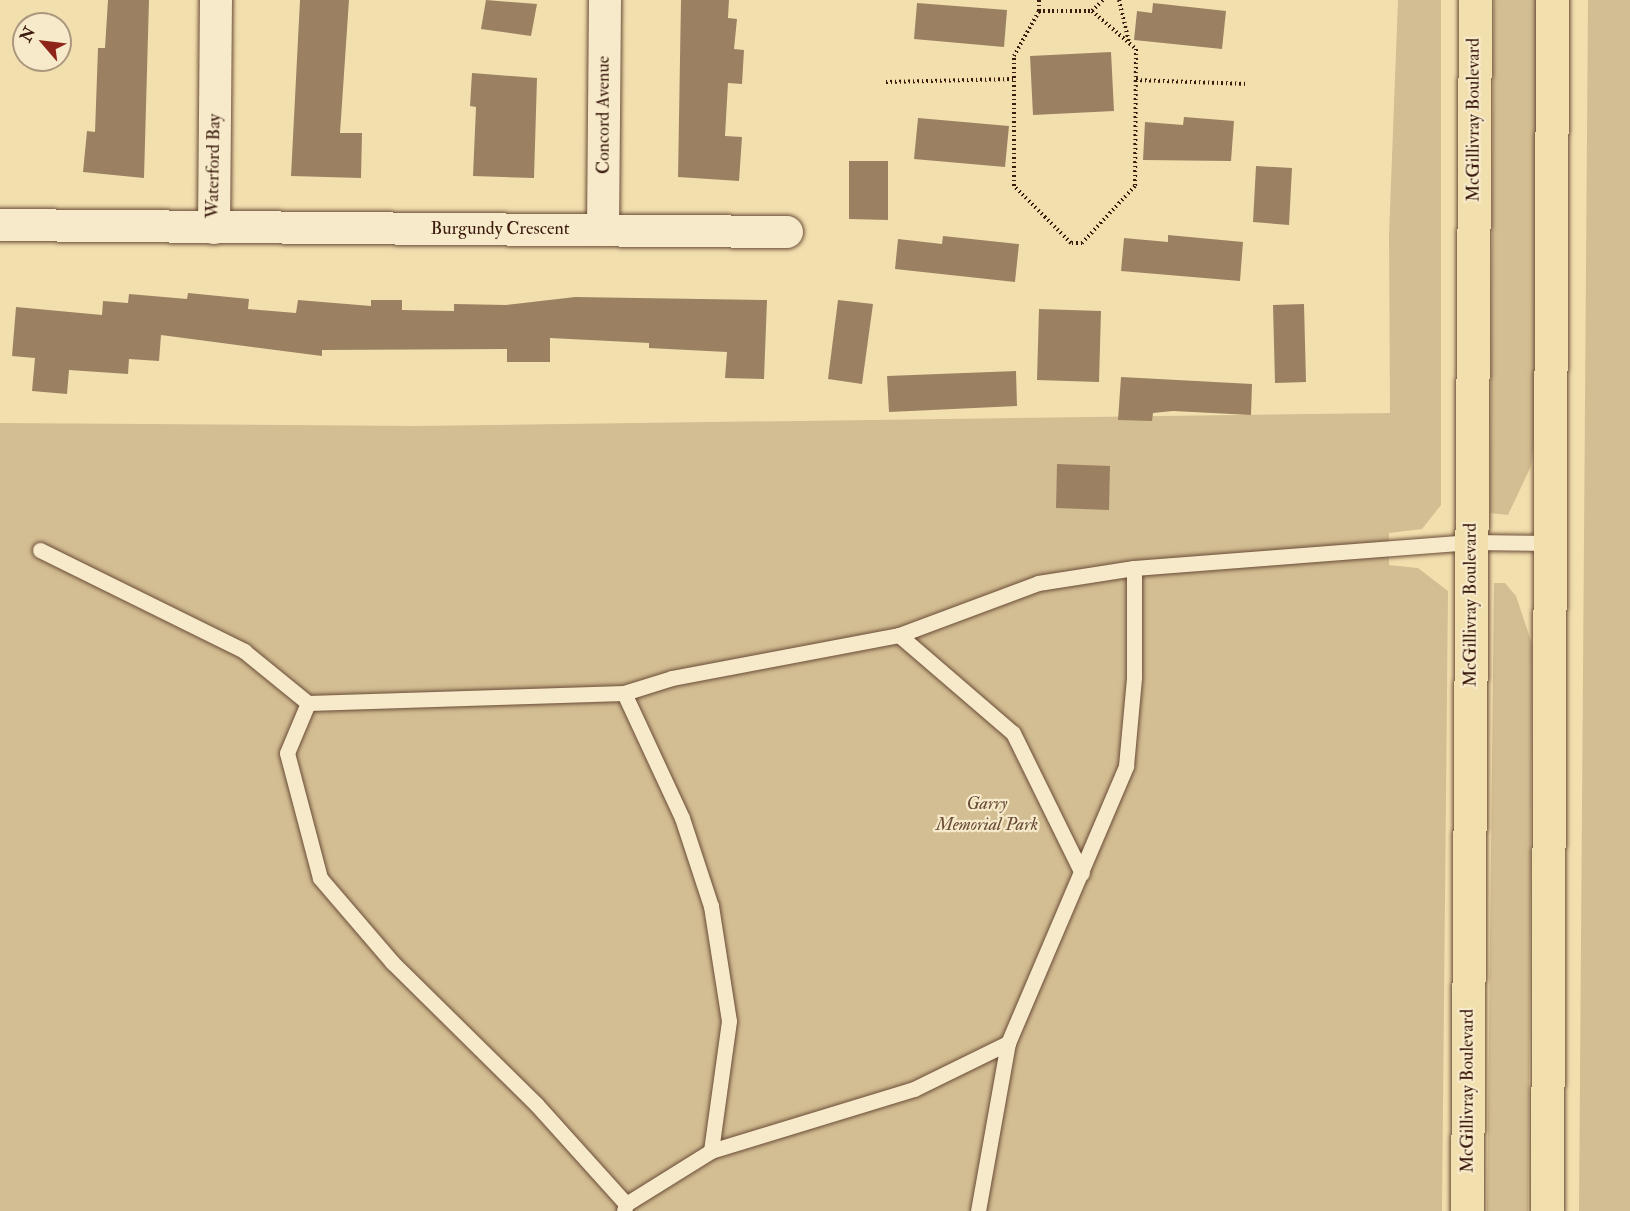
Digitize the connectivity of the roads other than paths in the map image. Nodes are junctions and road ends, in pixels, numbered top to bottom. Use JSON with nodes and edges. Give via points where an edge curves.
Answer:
{"nodes":[{"id":1,"x":216,"y":0,"type":"edge"},
{"id":2,"x":605,"y":0,"type":"edge"},
{"id":3,"x":1475,"y":0,"type":"edge"},
{"id":4,"x":1552,"y":0,"type":"edge"},
{"id":5,"x":0,"y":225,"type":"edge"},
{"id":6,"x":214,"y":228,"type":"junction"},
{"id":7,"x":603,"y":230,"type":"junction"},
{"id":8,"x":787,"y":232,"type":"dead end"},
{"id":9,"x":1471,"y":542,"type":"junction"},
{"id":10,"x":1550,"y":543,"type":"junction"},
{"id":11,"x":40,"y":550,"type":"dead end"},
{"id":12,"x":1134,"y":568,"type":"junction"},
{"id":13,"x":898,"y":636,"type":"junction"},
{"id":14,"x":624,"y":693,"type":"junction"},
{"id":15,"x":308,"y":703,"type":"junction"},
{"id":16,"x":1082,"y":873,"type":"junction"},
{"id":17,"x":1008,"y":1043,"type":"junction"},
{"id":18,"x":711,"y":1151,"type":"junction"},
{"id":19,"x":625,"y":1207,"type":"edge"},
{"id":20,"x":978,"y":1211,"type":"edge"},
{"id":21,"x":1467,"y":1211,"type":"edge"},
{"id":22,"x":1547,"y":1211,"type":"edge"}],
"edges":[{"from":1,"to":6,"type":"street","name":"Waterford Bay"},
{"from":2,"to":7,"type":"street","name":"Concord Avenue"},
{"from":3,"to":9,"type":"main road","name":"McGillivray Boulevard"},
{"from":4,"to":10,"type":"main road"},
{"from":5,"to":6,"type":"street","name":"Waterford Bay"},
{"from":6,"to":7,"type":"street","name":"Burgundy Crescent"},
{"from":7,"to":8,"type":"street","name":"Burgundy Crescent"},
{"from":9,"to":10,"type":"lane"},
{"from":9,"to":12,"type":"lane"},
{"from":9,"to":21,"type":"main road","name":"McGillivray Boulevard"},
{"from":10,"to":22,"type":"main road"},
{"from":11,"to":15,"type":"lane","via":[[244,651]]},
{"from":12,"to":13,"type":"lane","via":[[1038,583]]},
{"from":12,"to":16,"type":"lane","via":[[1134,678],[1126,766]]},
{"from":13,"to":14,"type":"lane","via":[[672,678]]},
{"from":13,"to":16,"type":"lane","via":[[1013,733]]},
{"from":14,"to":15,"type":"lane"},
{"from":14,"to":18,"type":"lane","via":[[682,818],[711,906],[729,1021]]},
{"from":15,"to":19,"type":"lane","via":[[287,753],[320,878],[392,962],[536,1104]]},
{"from":16,"to":17,"type":"lane"},
{"from":17,"to":18,"type":"lane","via":[[914,1089]]},
{"from":17,"to":20,"type":"lane"},
{"from":18,"to":19,"type":"lane"}]}
